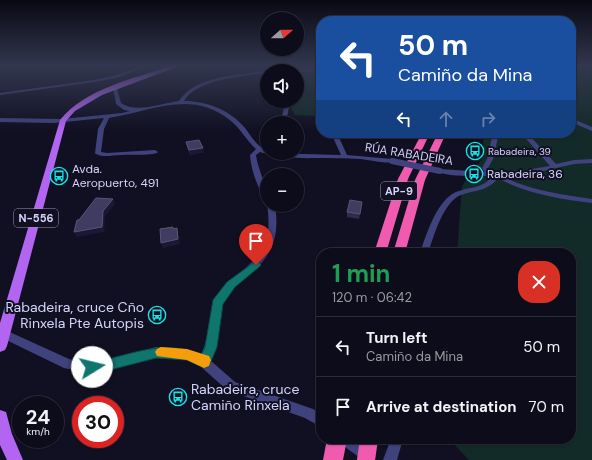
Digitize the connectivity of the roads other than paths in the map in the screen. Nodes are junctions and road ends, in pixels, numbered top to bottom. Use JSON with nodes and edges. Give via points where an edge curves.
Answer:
{"nodes":[{"id":1,"x":46,"y":87,"type":"edge"},
{"id":2,"x":197,"y":87,"type":"edge"},
{"id":3,"x":115,"y":88,"type":"joint"},
{"id":4,"x":0,"y":94,"type":"edge"},
{"id":5,"x":186,"y":95,"type":"junction"},
{"id":6,"x":181,"y":102,"type":"junction"},
{"id":7,"x":201,"y":104,"type":"junction"},
{"id":8,"x":149,"y":109,"type":"junction"},
{"id":9,"x":107,"y":117,"type":"junction"},
{"id":10,"x":0,"y":120,"type":"edge"},
{"id":11,"x":63,"y":120,"type":"junction"},
{"id":12,"x":576,"y":122,"type":"edge"},
{"id":13,"x":592,"y":129,"type":"edge"},
{"id":14,"x":336,"y":138,"type":"edge"},
{"id":15,"x":424,"y":138,"type":"edge"},
{"id":16,"x":440,"y":138,"type":"edge"},
{"id":17,"x":495,"y":138,"type":"edge"},
{"id":18,"x":529,"y":138,"type":"edge"},
{"id":19,"x":260,"y":146,"type":"edge"},
{"id":20,"x":155,"y":152,"type":"dead end"},
{"id":21,"x":260,"y":153,"type":"edge"},
{"id":22,"x":304,"y":154,"type":"edge"},
{"id":23,"x":345,"y":158,"type":"junction"},
{"id":24,"x":592,"y":161,"type":"edge"},
{"id":25,"x":553,"y":165,"type":"junction"},
{"id":26,"x":492,"y":173,"type":"junction"},
{"id":27,"x":260,"y":184,"type":"edge"},
{"id":28,"x":592,"y":201,"type":"edge"},
{"id":29,"x":273,"y":212,"type":"edge"},
{"id":30,"x":382,"y":248,"type":"edge"},
{"id":31,"x":400,"y":248,"type":"edge"},
{"id":32,"x":426,"y":248,"type":"edge"},
{"id":33,"x":2,"y":333,"type":"edge"},
{"id":34,"x":0,"y":346,"type":"edge"},
{"id":35,"x":204,"y":362,"type":"junction"},
{"id":36,"x":0,"y":418,"type":"edge"},
{"id":37,"x":316,"y":418,"type":"edge"},
{"id":38,"x":336,"y":444,"type":"edge"},
{"id":39,"x":353,"y":444,"type":"edge"},
{"id":40,"x":368,"y":444,"type":"edge"},
{"id":41,"x":395,"y":444,"type":"edge"},
{"id":42,"x":15,"y":460,"type":"edge"},
{"id":43,"x":333,"y":460,"type":"edge"},
{"id":44,"x":366,"y":460,"type":"edge"},
{"id":45,"x":375,"y":460,"type":"edge"},
{"id":46,"x":390,"y":460,"type":"edge"}],
"edges":[{"from":1,"to":4,"type":"street"},
{"from":2,"to":5,"type":"street"},
{"from":3,"to":8,"type":"street","via":[[117,101],[122,106],[129,110]]},
{"from":3,"to":11,"type":"main road","via":[[82,104]]},
{"from":5,"to":6,"type":"street"},
{"from":5,"to":7,"type":"street"},
{"from":6,"to":7,"type":"street"},
{"from":6,"to":8,"type":"street"},
{"from":7,"to":19,"type":"street","via":[[217,109],[234,121]]},
{"from":8,"to":9,"type":"street"},
{"from":9,"to":11,"type":"street"},
{"from":9,"to":20,"type":"street","via":[[101,129],[98,153],[142,155]]},
{"from":10,"to":11,"type":"street"},
{"from":11,"to":33,"type":"main road","number":"N-556"},
{"from":12,"to":13,"type":"street"},
{"from":14,"to":23,"type":"street"},
{"from":15,"to":30,"type":"highway","number":"AP-9","via":[[403,179]]},
{"from":16,"to":31,"type":"highway","number":"AP-9","via":[[420,180]]},
{"from":17,"to":26,"type":"street","via":[[485,168]]},
{"from":18,"to":25,"type":"street"},
{"from":21,"to":27,"type":"street","via":[[253,155]]},
{"from":22,"to":23,"type":"street","name":"RÚA RABADEIRA"},
{"from":23,"to":26,"type":"street","name":"RÚA RABADEIRA","bridge":true,"via":[[373,157],[440,171]]},
{"from":24,"to":25,"type":"street","name":"RÚA RABADEIRA"},
{"from":25,"to":26,"type":"street","name":"RÚA RABADEIRA","via":[[526,172]]},
{"from":26,"to":28,"type":"street","via":[[556,196]]},
{"from":26,"to":32,"type":"street","via":[[494,179],[490,184],[451,198],[439,216]]},
{"from":29,"to":35,"type":"street","via":[[273,232],[269,247],[256,265],[231,284],[217,303],[211,347]]},
{"from":33,"to":34,"type":"main road","number":"N-556"},
{"from":33,"to":35,"type":"street","via":[[68,364],[82,367],[102,366],[156,352],[187,355]]},
{"from":35,"to":37,"type":"street","via":[[231,386]]},
{"from":36,"to":42,"type":"main road"},
{"from":38,"to":43,"type":"highway"},
{"from":39,"to":45,"type":"street"},
{"from":40,"to":44,"type":"highway","bridge":true},
{"from":41,"to":46,"type":"street"}]}
